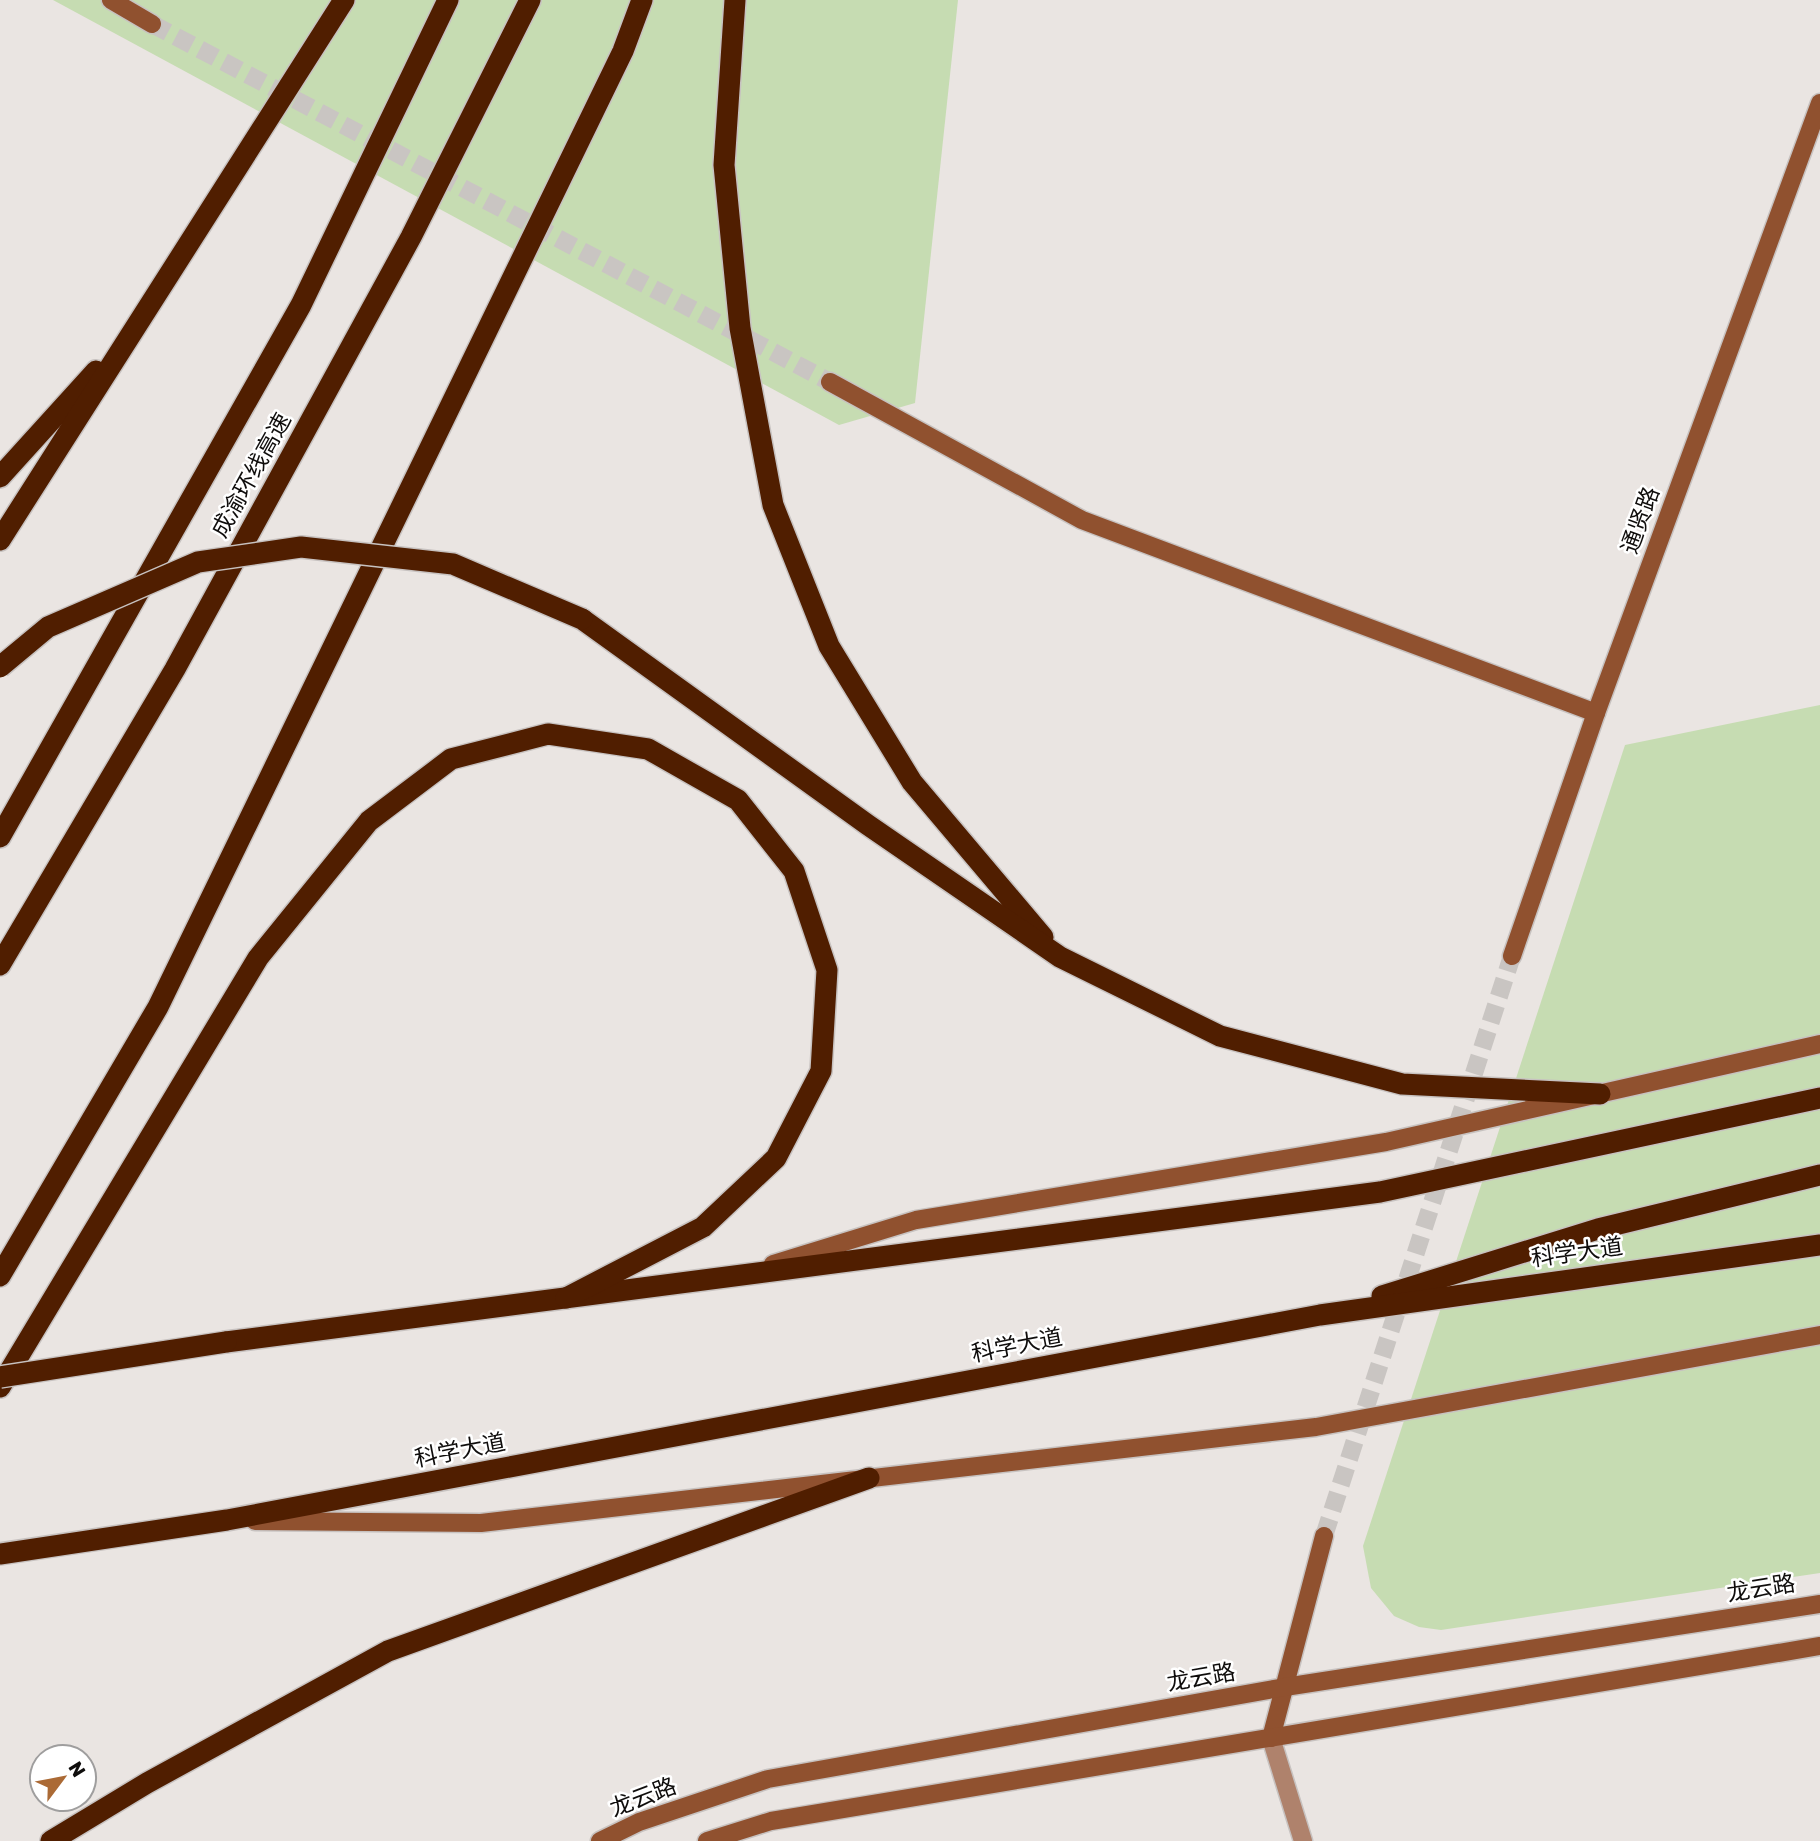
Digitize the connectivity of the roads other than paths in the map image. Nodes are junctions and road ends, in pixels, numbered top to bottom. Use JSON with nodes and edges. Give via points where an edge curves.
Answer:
{"nodes":[{"id":1,"x":111,"y":0,"type":"edge"},
{"id":2,"x":344,"y":0,"type":"edge"},
{"id":3,"x":448,"y":0,"type":"edge"},
{"id":4,"x":530,"y":0,"type":"edge"},
{"id":5,"x":642,"y":0,"type":"edge"},
{"id":6,"x":735,"y":0,"type":"edge"},
{"id":7,"x":152,"y":24,"type":"tunnel mouth"},
{"id":8,"x":1820,"y":103,"type":"edge"},
{"id":9,"x":137,"y":325,"type":"junction"},
{"id":10,"x":830,"y":382,"type":"tunnel mouth"},
{"id":11,"x":0,"y":477,"type":"edge"},
{"id":12,"x":0,"y":540,"type":"edge"},
{"id":13,"x":0,"y":667,"type":"edge"},
{"id":14,"x":1595,"y":713,"type":"junction"},
{"id":15,"x":0,"y":837,"type":"edge"},
{"id":16,"x":1512,"y":956,"type":"tunnel mouth"},
{"id":17,"x":1060,"y":957,"type":"junction"},
{"id":18,"x":0,"y":965,"type":"edge"},
{"id":19,"x":1820,"y":1044,"type":"edge"},
{"id":20,"x":1600,"y":1094,"type":"junction"},
{"id":21,"x":1820,"y":1098,"type":"edge"},
{"id":22,"x":1820,"y":1175,"type":"edge"},
{"id":23,"x":1820,"y":1245,"type":"edge"},
{"id":24,"x":0,"y":1276,"type":"edge"},
{"id":25,"x":738,"y":1276,"type":"junction"},
{"id":26,"x":566,"y":1298,"type":"junction"},
{"id":27,"x":1320,"y":1315,"type":"junction"},
{"id":28,"x":1820,"y":1335,"type":"edge"},
{"id":29,"x":0,"y":1377,"type":"edge"},
{"id":30,"x":0,"y":1387,"type":"edge"},
{"id":31,"x":869,"y":1478,"type":"junction"},
{"id":32,"x":227,"y":1520,"type":"junction"},
{"id":33,"x":1324,"y":1536,"type":"tunnel mouth"},
{"id":34,"x":0,"y":1554,"type":"edge"},
{"id":35,"x":1820,"y":1604,"type":"edge"},
{"id":36,"x":1820,"y":1646,"type":"edge"},
{"id":37,"x":1284,"y":1687,"type":"junction"},
{"id":38,"x":1272,"y":1738,"type":"junction"},
{"id":39,"x":51,"y":1841,"type":"edge"},
{"id":40,"x":600,"y":1841,"type":"edge"},
{"id":41,"x":707,"y":1841,"type":"edge"},
{"id":42,"x":1303,"y":1841,"type":"edge"}],
"edges":[{"from":1,"to":7,"type":"main road"},
{"from":2,"to":9,"type":"highway"},
{"from":3,"to":15,"type":"highway","name":"成渝环线高速","via":[[301,305]]},
{"from":4,"to":18,"type":"highway","name":"成渝环线高速","via":[[411,237],[175,669]]},
{"from":5,"to":24,"type":"highway","via":[[623,51],[158,1007]]},
{"from":6,"to":17,"type":"highway","via":[[724,165],[740,328],[773,505],[829,646],[912,782]]},
{"from":8,"to":14,"type":"main road","name":"通贤路"},
{"from":9,"to":11,"type":"highway"},
{"from":9,"to":12,"type":"highway"},
{"from":10,"to":14,"type":"main road","via":[[1082,520]]},
{"from":13,"to":17,"type":"highway","bridge":true,"via":[[48,626],[198,562],[301,547],[453,564],[582,620]]},
{"from":14,"to":16,"type":"main road","name":"通贤路"},
{"from":17,"to":20,"type":"highway","via":[[1220,1036],[1402,1084]]},
{"from":19,"to":20,"type":"main road"},
{"from":20,"to":25,"type":"main road","via":[[1386,1142],[916,1220]]},
{"from":21,"to":25,"type":"highway","via":[[1380,1192]]},
{"from":22,"to":27,"type":"highway","via":[[1598,1229]]},
{"from":23,"to":27,"type":"highway","name":"科学大道"},
{"from":25,"to":26,"type":"highway"},
{"from":26,"to":29,"type":"highway","bridge":true},
{"from":26,"to":30,"type":"highway","via":[[703,1227],[776,1158],[821,1071],[827,970],[794,871],[737,800],[648,749],[548,734],[451,759],[369,821],[258,958]]},
{"from":27,"to":32,"type":"highway","name":"科学大道"},
{"from":28,"to":31,"type":"main road","name":"科学大道","via":[[1316,1427]]},
{"from":31,"to":32,"type":"main road","name":"科学大道","via":[[481,1523]]},
{"from":31,"to":39,"type":"highway","via":[[388,1651]]},
{"from":32,"to":34,"type":"highway","name":"科学大道"},
{"from":33,"to":37,"type":"main road"},
{"from":35,"to":37,"type":"main road","name":"龙云路"},
{"from":36,"to":38,"type":"main road"},
{"from":37,"to":38,"type":"main road"},
{"from":37,"to":40,"type":"main road","name":"龙云路","via":[[768,1779],[639,1822]]},
{"from":38,"to":41,"type":"main road","via":[[771,1821]]},
{"from":38,"to":42,"type":"street"}]}
